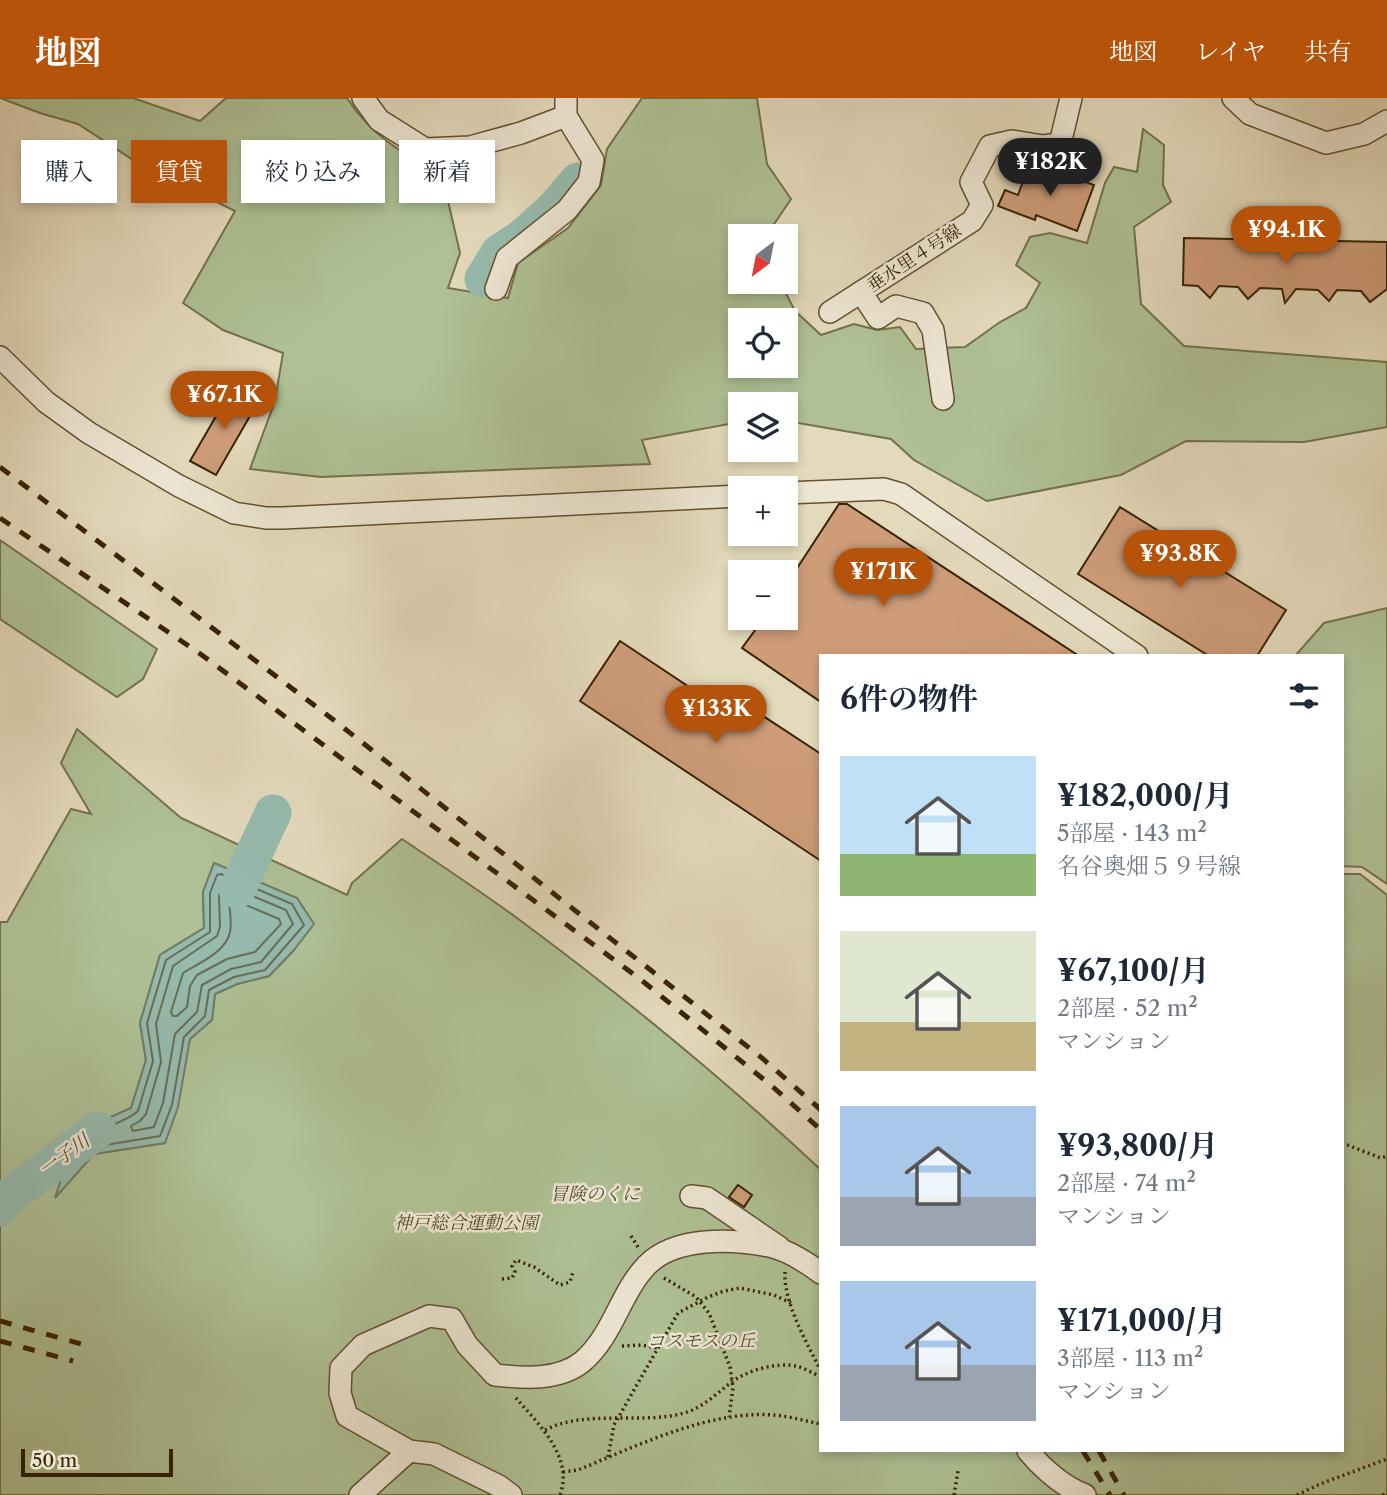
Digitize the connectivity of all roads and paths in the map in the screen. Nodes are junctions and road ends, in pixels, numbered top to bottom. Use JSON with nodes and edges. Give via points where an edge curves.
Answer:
{"nodes":[{"id":1,"x":363,"y":98,"type":"edge"},
{"id":2,"x":1071,"y":98,"type":"edge"},
{"id":3,"x":1233,"y":98,"type":"edge"},
{"id":4,"x":1258,"y":98,"type":"edge"},
{"id":5,"x":566,"y":107,"type":"edge"},
{"id":6,"x":1274,"y":121,"type":"junction"},
{"id":7,"x":1387,"y":121,"type":"edge"},
{"id":8,"x":496,"y":289,"type":"dead end"},
{"id":9,"x":861,"y":292,"type":"junction"},
{"id":10,"x":830,"y":312,"type":"dead end"},
{"id":11,"x":0,"y":357,"type":"edge"},
{"id":12,"x":943,"y":399,"type":"dead end"},
{"id":13,"x":798,"y":493,"type":"edge"},
{"id":14,"x":728,"y":497,"type":"edge"},
{"id":15,"x":1133,"y":654,"type":"edge"},
{"id":16,"x":1344,"y":1144,"type":"edge"},
{"id":17,"x":1387,"y":1156,"type":"edge"},
{"id":18,"x":691,"y":1196,"type":"dead end"},
{"id":19,"x":789,"y":1254,"type":"junction"},
{"id":20,"x":819,"y":1271,"type":"edge"},
{"id":21,"x":573,"y":1272,"type":"dead end"},
{"id":22,"x":639,"y":1275,"type":"junction"},
{"id":23,"x":502,"y":1279,"type":"dead end"},
{"id":24,"x":699,"y":1301,"type":"junction"},
{"id":25,"x":791,"y":1303,"type":"junction"},
{"id":26,"x":594,"y":1348,"type":"junction"},
{"id":27,"x":658,"y":1348,"type":"junction"},
{"id":28,"x":819,"y":1369,"type":"edge"},
{"id":29,"x":819,"y":1373,"type":"edge"},
{"id":30,"x":495,"y":1375,"type":"junction"},
{"id":31,"x":732,"y":1381,"type":"junction"},
{"id":32,"x":618,"y":1417,"type":"junction"},
{"id":33,"x":729,"y":1417,"type":"junction"},
{"id":34,"x":819,"y":1424,"type":"edge"},
{"id":35,"x":545,"y":1430,"type":"junction"},
{"id":36,"x":409,"y":1451,"type":"junction"},
{"id":37,"x":1029,"y":1452,"type":"edge"},
{"id":38,"x":608,"y":1457,"type":"junction"},
{"id":39,"x":1387,"y":1459,"type":"edge"},
{"id":40,"x":958,"y":1471,"type":"dead end"},
{"id":41,"x":564,"y":1472,"type":"junction"},
{"id":42,"x":367,"y":1489,"type":"edge"},
{"id":43,"x":511,"y":1495,"type":"edge"},
{"id":44,"x":559,"y":1495,"type":"edge"},
{"id":45,"x":954,"y":1495,"type":"edge"},
{"id":46,"x":1085,"y":1495,"type":"edge"},
{"id":47,"x":1297,"y":1495,"type":"edge"}],
"edges":[{"from":1,"to":5,"type":"street","via":[[379,120],[425,149],[470,147],[521,133]]},
{"from":2,"to":9,"type":"street","name":"垂水里４号線","via":[[1060,144],[1012,141],[990,146],[971,182],[982,205],[972,221]]},
{"from":3,"to":6,"type":"street","via":[[1250,114]]},
{"from":4,"to":6,"type":"street"},
{"from":5,"to":8,"type":"street","via":[[593,160],[589,182],[567,209],[507,258]]},
{"from":6,"to":7,"type":"street","via":[[1326,143],[1364,134]]},
{"from":9,"to":10,"type":"street","name":"垂水里４号線"},
{"from":9,"to":12,"type":"street","via":[[878,318],[896,306],[923,313],[933,330]]},
{"from":11,"to":14,"type":"street","via":[[46,402],[89,433],[234,513],[283,518]]},
{"from":13,"to":15,"type":"street","via":[[884,489],[901,494]]},
{"from":16,"to":17,"type":"path","via":[[1381,1158]]},
{"from":18,"to":19,"type":"street","via":[[714,1202]]},
{"from":19,"to":20,"type":"street"},
{"from":19,"to":22,"type":"street","via":[[771,1247],[706,1241],[671,1250]]},
{"from":19,"to":25,"type":"path","via":[[785,1281]]},
{"from":21,"to":23,"type":"path","via":[[570,1282],[561,1285],[516,1259],[512,1278]]},
{"from":22,"to":24,"type":"path","via":[[677,1284]]},
{"from":22,"to":26,"type":"street"},
{"from":24,"to":25,"type":"path","via":[[740,1288]]},
{"from":24,"to":27,"type":"path","via":[[678,1313]]},
{"from":24,"to":31,"type":"path","via":[[719,1337]]},
{"from":25,"to":28,"type":"path"},
{"from":26,"to":27,"type":"path"},
{"from":26,"to":30,"type":"street","via":[[581,1362],[558,1374]]},
{"from":27,"to":32,"type":"path"},
{"from":29,"to":31,"type":"path","via":[[781,1366]]},
{"from":30,"to":35,"type":"path"},
{"from":30,"to":36,"type":"street","via":[[467,1345],[452,1319],[429,1316],[363,1345],[341,1368],[340,1393],[346,1416]]},
{"from":31,"to":32,"type":"path","via":[[698,1407],[682,1413]]},
{"from":31,"to":33,"type":"path"},
{"from":32,"to":35,"type":"path"},
{"from":32,"to":38,"type":"path"},
{"from":33,"to":34,"type":"path","via":[[774,1415]]},
{"from":33,"to":38,"type":"path"},
{"from":35,"to":41,"type":"path"},
{"from":36,"to":42,"type":"street"},
{"from":36,"to":43,"type":"street","via":[[434,1454]]},
{"from":37,"to":46,"type":"street","via":[[1071,1490]]},
{"from":38,"to":41,"type":"path"},
{"from":39,"to":47,"type":"path"},
{"from":40,"to":45,"type":"path"},
{"from":41,"to":44,"type":"path"}]}
